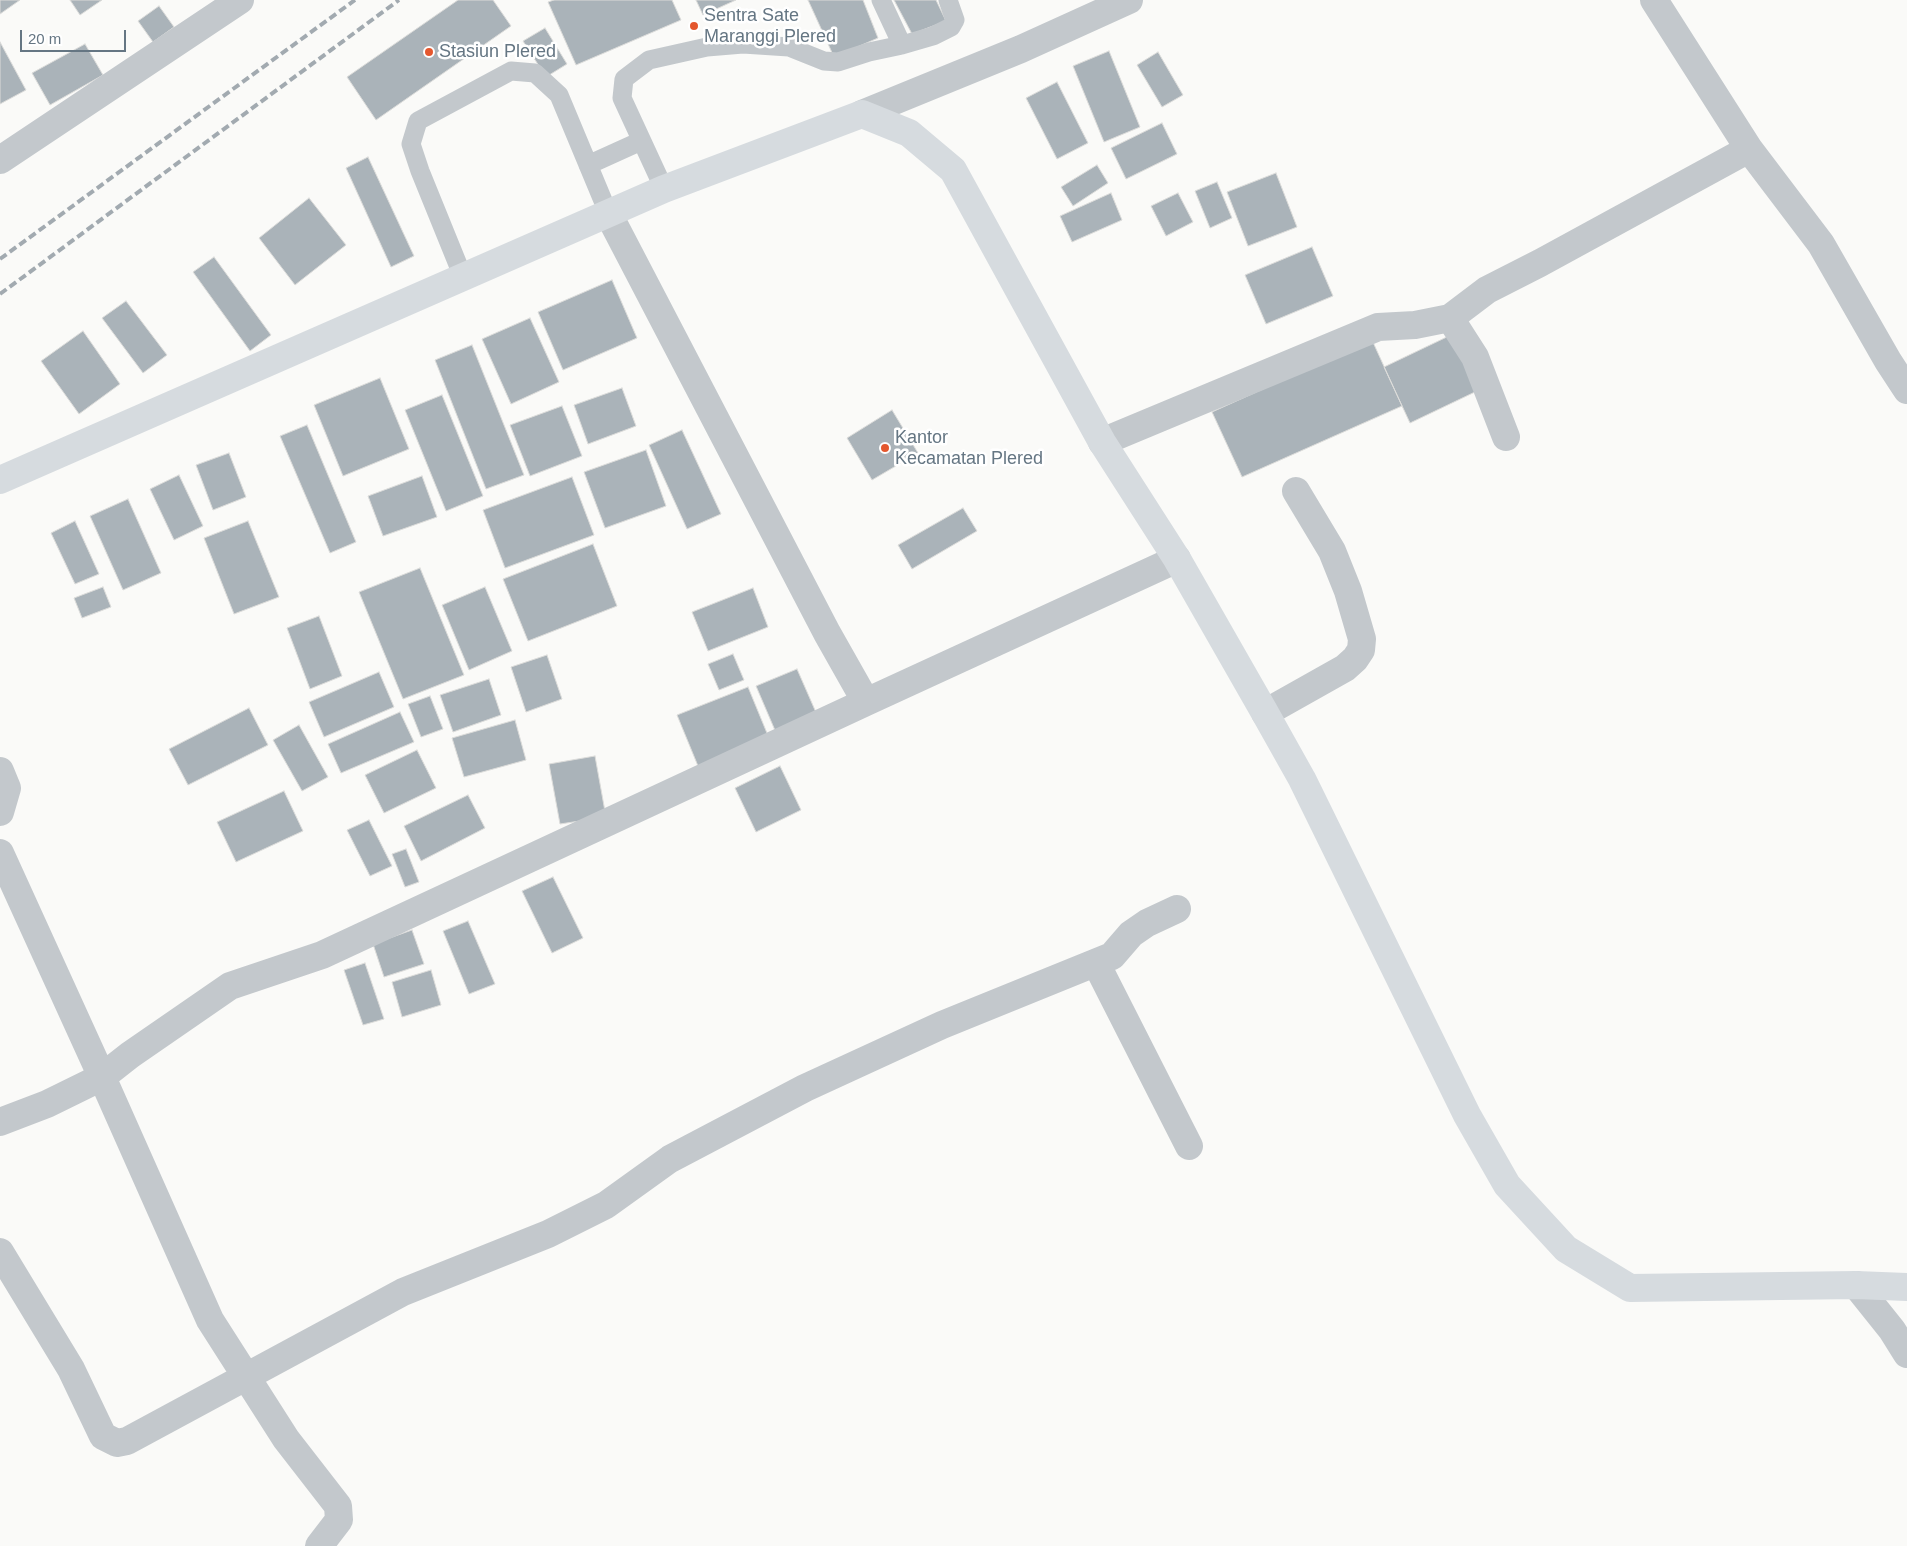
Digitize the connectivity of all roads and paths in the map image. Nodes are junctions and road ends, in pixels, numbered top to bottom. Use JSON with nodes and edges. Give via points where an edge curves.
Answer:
{"nodes":[{"id":1,"x":240,"y":0,"type":"edge"},
{"id":2,"x":881,"y":0,"type":"edge"},
{"id":3,"x":948,"y":0,"type":"edge"},
{"id":4,"x":1130,"y":0,"type":"edge"},
{"id":5,"x":1654,"y":0,"type":"edge"},
{"id":6,"x":902,"y":46,"type":"junction"},
{"id":7,"x":862,"y":114,"type":"junction"},
{"id":8,"x":641,"y":141,"type":"junction"},
{"id":9,"x":1749,"y":149,"type":"junction"},
{"id":10,"x":0,"y":160,"type":"edge"},
{"id":11,"x":588,"y":165,"type":"junction"},
{"id":12,"x":664,"y":189,"type":"junction"},
{"id":13,"x":608,"y":215,"type":"junction"},
{"id":14,"x":463,"y":277,"type":"junction"},
{"id":15,"x":1450,"y":318,"type":"junction"},
{"id":16,"x":1907,"y":390,"type":"edge"},
{"id":17,"x":1506,"y":437,"type":"dead end"},
{"id":18,"x":1102,"y":442,"type":"junction"},
{"id":19,"x":0,"y":480,"type":"edge"},
{"id":20,"x":1296,"y":491,"type":"dead end"},
{"id":21,"x":1177,"y":559,"type":"junction"},
{"id":22,"x":866,"y":702,"type":"junction"},
{"id":23,"x":1265,"y":713,"type":"junction"},
{"id":24,"x":0,"y":771,"type":"edge"},
{"id":25,"x":0,"y":812,"type":"edge"},
{"id":26,"x":0,"y":853,"type":"edge"},
{"id":27,"x":1177,"y":909,"type":"dead end"},
{"id":28,"x":1096,"y":963,"type":"junction"},
{"id":29,"x":102,"y":1077,"type":"junction"},
{"id":30,"x":0,"y":1122,"type":"edge"},
{"id":31,"x":1189,"y":1146,"type":"dead end"},
{"id":32,"x":0,"y":1252,"type":"edge"},
{"id":33,"x":1856,"y":1285,"type":"junction"},
{"id":34,"x":1907,"y":1287,"type":"edge"},
{"id":35,"x":1907,"y":1354,"type":"edge"},
{"id":36,"x":246,"y":1377,"type":"junction"},
{"id":37,"x":319,"y":1546,"type":"edge"}],
"edges":[{"from":1,"to":10,"type":"street"},
{"from":2,"to":6,"type":"lane"},
{"from":3,"to":6,"type":"lane","via":[[955,20],[951,27]]},
{"from":4,"to":7,"type":"street"},
{"from":5,"to":9,"type":"street"},
{"from":6,"to":8,"type":"lane","via":[[838,62],[824,61],[789,48],[743,44],[707,47],[649,60],[624,79],[622,98]]},
{"from":7,"to":12,"type":"main road"},
{"from":7,"to":18,"type":"main road","via":[[910,133],[953,170]]},
{"from":8,"to":11,"type":"lane"},
{"from":8,"to":12,"type":"lane"},
{"from":9,"to":15,"type":"street","via":[[1487,290]]},
{"from":9,"to":16,"type":"street","via":[[1821,244]]},
{"from":11,"to":13,"type":"lane"},
{"from":11,"to":14,"type":"lane","via":[[559,95],[535,74],[511,71],[418,121],[412,144]]},
{"from":12,"to":13,"type":"main road"},
{"from":13,"to":14,"type":"main road"},
{"from":13,"to":22,"type":"street"},
{"from":14,"to":19,"type":"main road"},
{"from":15,"to":17,"type":"street","via":[[1475,357]]},
{"from":15,"to":18,"type":"street","via":[[1415,325],[1378,327]]},
{"from":18,"to":21,"type":"main road"},
{"from":20,"to":23,"type":"street","via":[[1335,558],[1362,638],[1361,650],[1344,668]]},
{"from":21,"to":22,"type":"street"},
{"from":21,"to":23,"type":"main road"},
{"from":22,"to":29,"type":"street","via":[[322,955],[230,986]]},
{"from":23,"to":33,"type":"main road","via":[[1302,779],[1466,1115],[1507,1185],[1566,1249],[1630,1288]]},
{"from":24,"to":25,"type":"street","via":[[6,788]]},
{"from":26,"to":29,"type":"street"},
{"from":27,"to":28,"type":"street","via":[[1147,923],[1131,934],[1112,956]]},
{"from":28,"to":31,"type":"street"},
{"from":28,"to":36,"type":"street","via":[[942,1025],[805,1088],[670,1159],[606,1205],[548,1234],[403,1292]]},
{"from":29,"to":30,"type":"street","via":[[47,1104]]},
{"from":29,"to":36,"type":"street","via":[[210,1320]]},
{"from":32,"to":36,"type":"street","via":[[71,1369],[103,1436],[110,1441],[127,1441]]},
{"from":33,"to":34,"type":"main road"},
{"from":33,"to":35,"type":"street"},
{"from":36,"to":37,"type":"street","via":[[286,1439],[338,1506],[338,1520]]}]}
